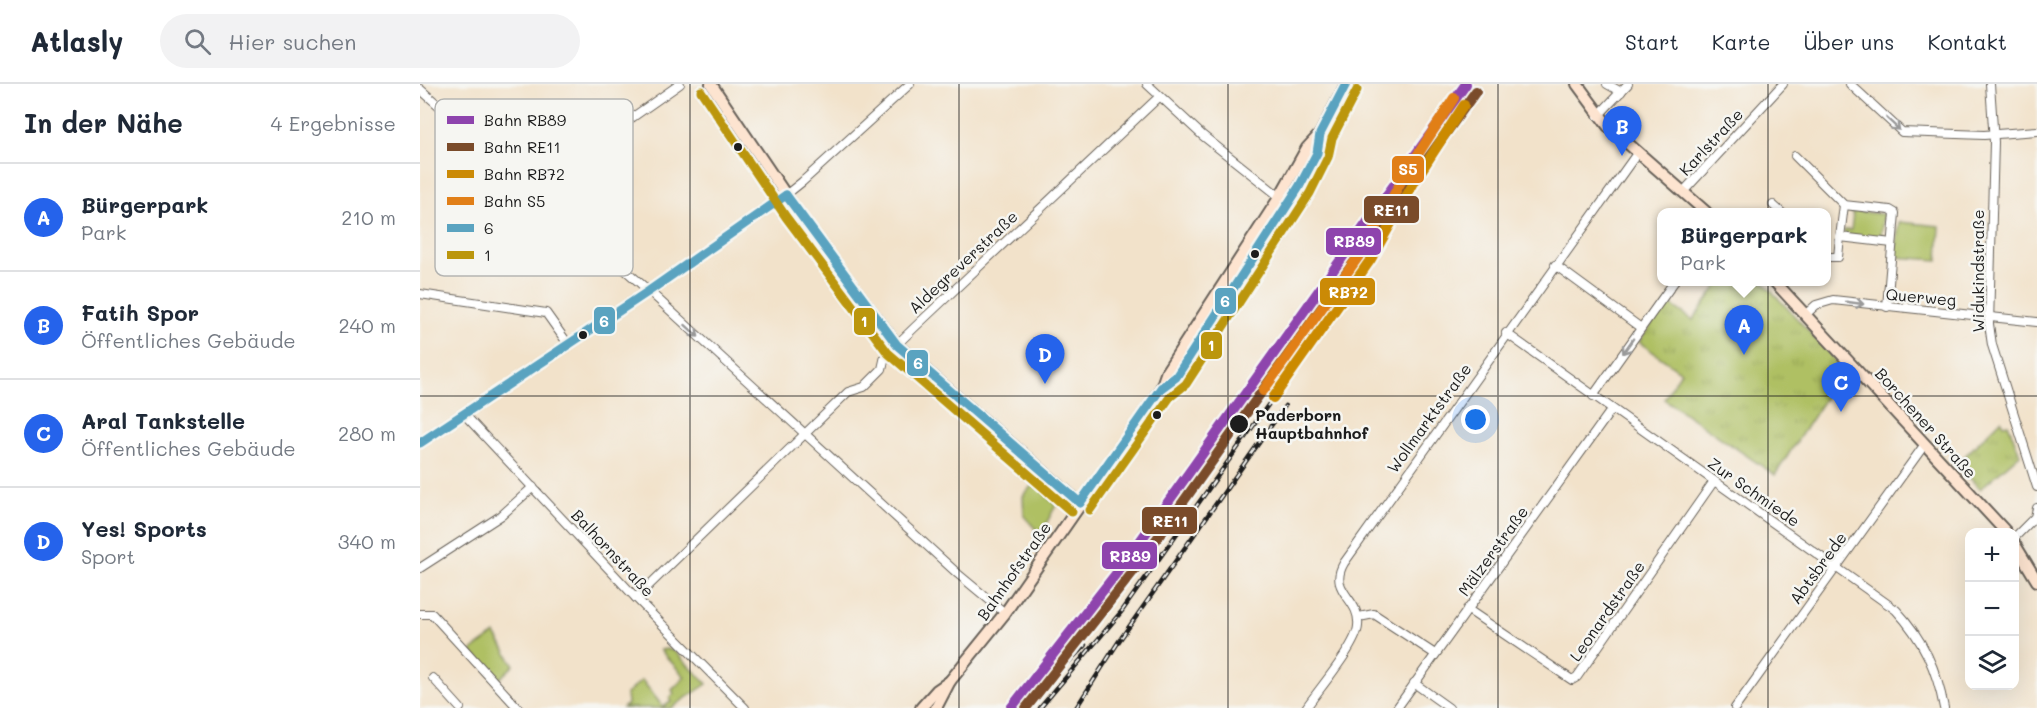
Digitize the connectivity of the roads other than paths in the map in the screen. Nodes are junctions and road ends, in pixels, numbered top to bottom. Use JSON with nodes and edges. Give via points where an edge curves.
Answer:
{"nodes":[{"id":1,"x":680,"y":84,"type":"edge"},
{"id":2,"x":711,"y":84,"type":"edge"},
{"id":3,"x":910,"y":84,"type":"edge"},
{"id":4,"x":1147,"y":84,"type":"edge"},
{"id":5,"x":1346,"y":84,"type":"edge"},
{"id":6,"x":1577,"y":84,"type":"edge"},
{"id":7,"x":1607,"y":84,"type":"edge"},
{"id":8,"x":1628,"y":84,"type":"edge"},
{"id":9,"x":1783,"y":84,"type":"edge"},
{"id":10,"x":1850,"y":84,"type":"edge"},
{"id":11,"x":1990,"y":84,"type":"edge"},
{"id":12,"x":420,"y":89,"type":"edge"},
{"id":13,"x":1621,"y":92,"type":"junction"},
{"id":14,"x":1159,"y":97,"type":"junction"},
{"id":15,"x":435,"y":102,"type":"edge"},
{"id":16,"x":1598,"y":116,"type":"junction"},
{"id":17,"x":633,"y":117,"type":"edge"},
{"id":18,"x":2037,"y":131,"type":"edge"},
{"id":19,"x":1993,"y":133,"type":"junction"},
{"id":20,"x":1638,"y":152,"type":"junction"},
{"id":21,"x":1795,"y":156,"type":"dead end"},
{"id":22,"x":1683,"y":192,"type":"junction"},
{"id":23,"x":786,"y":195,"type":"junction"},
{"id":24,"x":1284,"y":201,"type":"junction"},
{"id":25,"x":1773,"y":205,"type":"dead end"},
{"id":26,"x":1844,"y":205,"type":"junction"},
{"id":27,"x":1701,"y":208,"type":"edge"},
{"id":28,"x":1776,"y":208,"type":"edge"},
{"id":29,"x":1840,"y":237,"type":"junction"},
{"id":30,"x":1892,"y":243,"type":"junction"},
{"id":31,"x":1831,"y":257,"type":"edge"},
{"id":32,"x":1555,"y":265,"type":"junction"},
{"id":33,"x":632,"y":276,"type":"edge"},
{"id":34,"x":1671,"y":286,"type":"edge"},
{"id":35,"x":1779,"y":286,"type":"edge"},
{"id":36,"x":649,"y":291,"type":"junction"},
{"id":37,"x":420,"y":294,"type":"edge"},
{"id":38,"x":1887,"y":307,"type":"junction"},
{"id":39,"x":1806,"y":314,"type":"junction"},
{"id":40,"x":1988,"y":317,"type":"junction"},
{"id":41,"x":2037,"y":322,"type":"edge"},
{"id":42,"x":1641,"y":328,"type":"junction"},
{"id":43,"x":1506,"y":333,"type":"junction"},
{"id":44,"x":568,"y":344,"type":"junction"},
{"id":45,"x":897,"y":345,"type":"junction"},
{"id":46,"x":1593,"y":396,"type":"junction"},
{"id":47,"x":1612,"y":409,"type":"junction"},
{"id":48,"x":464,"y":414,"type":"junction"},
{"id":49,"x":805,"y":434,"type":"junction"},
{"id":50,"x":420,"y":443,"type":"edge"},
{"id":51,"x":1925,"y":444,"type":"junction"},
{"id":52,"x":2036,"y":472,"type":"edge"},
{"id":53,"x":1714,"y":481,"type":"junction"},
{"id":54,"x":533,"y":487,"type":"junction"},
{"id":55,"x":2037,"y":487,"type":"edge"},
{"id":56,"x":1080,"y":503,"type":"junction"},
{"id":57,"x":2037,"y":508,"type":"edge"},
{"id":58,"x":2002,"y":528,"type":"edge"},
{"id":59,"x":2019,"y":533,"type":"edge"},
{"id":60,"x":2019,"y":551,"type":"edge"},
{"id":61,"x":1836,"y":566,"type":"junction"},
{"id":62,"x":420,"y":568,"type":"edge"},
{"id":63,"x":2037,"y":580,"type":"edge"},
{"id":64,"x":636,"y":598,"type":"junction"},
{"id":65,"x":1467,"y":609,"type":"junction"},
{"id":66,"x":1005,"y":613,"type":"junction"},
{"id":67,"x":420,"y":614,"type":"edge"},
{"id":68,"x":1359,"y":616,"type":"junction"},
{"id":69,"x":1435,"y":654,"type":"junction"},
{"id":70,"x":433,"y":678,"type":"dead end"},
{"id":71,"x":950,"y":681,"type":"junction"},
{"id":72,"x":1414,"y":683,"type":"junction"},
{"id":73,"x":460,"y":708,"type":"edge"},
{"id":74,"x":518,"y":708,"type":"edge"},
{"id":75,"x":745,"y":708,"type":"edge"},
{"id":76,"x":921,"y":708,"type":"edge"},
{"id":77,"x":936,"y":708,"type":"edge"},
{"id":78,"x":1306,"y":708,"type":"edge"},
{"id":79,"x":1397,"y":708,"type":"edge"},
{"id":80,"x":1449,"y":708,"type":"edge"},
{"id":81,"x":1734,"y":708,"type":"edge"},
{"id":82,"x":1944,"y":708,"type":"edge"}],
"edges":[{"from":1,"to":17,"type":"street"},
{"from":2,"to":23,"type":"main road"},
{"from":3,"to":23,"type":"street"},
{"from":4,"to":14,"type":"street"},
{"from":5,"to":24,"type":"main road","name":"Bahnhofstraße","via":[[1320,134],[1307,148]]},
{"from":6,"to":16,"type":"main road"},
{"from":7,"to":13,"type":"street"},
{"from":8,"to":13,"type":"street"},
{"from":9,"to":22,"type":"street","name":"Karlstraße"},
{"from":10,"to":19,"type":"street","one_way":true,"via":[[1902,132]]},
{"from":11,"to":19,"type":"street","name":"Widukindstraße"},
{"from":12,"to":15,"type":"street"},
{"from":13,"to":16,"type":"street"},
{"from":14,"to":24,"type":"street"},
{"from":14,"to":45,"type":"street","name":"Aldegreverstraße"},
{"from":16,"to":20,"type":"main road"},
{"from":18,"to":19,"type":"street"},
{"from":19,"to":40,"type":"street","name":"Widukindstraße"},
{"from":20,"to":22,"type":"main road"},
{"from":20,"to":32,"type":"street","name":"Wollmarktstraße"},
{"from":21,"to":26,"type":"street"},
{"from":22,"to":27,"type":"main road"},
{"from":23,"to":36,"type":"street"},
{"from":23,"to":45,"type":"main road"},
{"from":24,"to":56,"type":"main road","name":"Bahnhofstraße"},
{"from":25,"to":28,"type":"street"},
{"from":26,"to":29,"type":"street"},
{"from":26,"to":30,"type":"street","via":[[1895,213]]},
{"from":29,"to":30,"type":"street"},
{"from":29,"to":31,"type":"street","via":[[1838,257]]},
{"from":30,"to":38,"type":"street"},
{"from":32,"to":42,"type":"street"},
{"from":32,"to":43,"type":"street","name":"Wollmarktstraße"},
{"from":33,"to":36,"type":"street"},
{"from":34,"to":42,"type":"street"},
{"from":35,"to":39,"type":"main road","name":"Borchener Straße"},
{"from":36,"to":44,"type":"street"},
{"from":36,"to":49,"type":"street","one_way":true},
{"from":37,"to":44,"type":"street","via":[[546,313]]},
{"from":39,"to":38,"type":"street","name":"Querweg","one_way":true,"via":[[1833,300]]},
{"from":38,"to":40,"type":"street","name":"Querweg"},
{"from":39,"to":51,"type":"main road","name":"Borchener Straße"},
{"from":40,"to":41,"type":"street","name":"Querweg"},
{"from":40,"to":52,"type":"street","name":"Widukindstraße","via":[[1992,345]]},
{"from":42,"to":46,"type":"street","one_way":true},
{"from":43,"to":46,"type":"street","name":"Zur Schmiede"},
{"from":43,"to":68,"type":"street","name":"Wollmarktstraße","via":[[1338,573],[1343,591]]},
{"from":44,"to":48,"type":"street"},
{"from":45,"to":49,"type":"street","name":"Aldegreverstraße","via":[[885,356],[882,369],[864,387],[848,392]]},
{"from":45,"to":56,"type":"main road"},
{"from":46,"to":47,"type":"street","name":"Zur Schmiede"},
{"from":47,"to":53,"type":"street","name":"Zur Schmiede"},
{"from":47,"to":65,"type":"street","name":"Mälzerstraße"},
{"from":48,"to":50,"type":"street"},
{"from":48,"to":54,"type":"street","name":"Balhornstraße"},
{"from":49,"to":64,"type":"street","name":"Aldegreverstraße"},
{"from":49,"to":66,"type":"street"},
{"from":51,"to":58,"type":"main road","name":"Borchener Straße"},
{"from":51,"to":61,"type":"street","name":"Abtsbrede"},
{"from":52,"to":55,"type":"street","name":"Widukindstraße"},
{"from":53,"to":61,"type":"street","name":"Zur Schmiede"},
{"from":53,"to":65,"type":"street","name":"Leonardstraße","via":[[1572,680]]},
{"from":54,"to":62,"type":"street","via":[[502,515]]},
{"from":54,"to":64,"type":"street","name":"Balhornstraße"},
{"from":56,"to":66,"type":"main road","name":"Bahnhofstraße"},
{"from":57,"to":59,"type":"street","via":[[2035,517]]},
{"from":60,"to":63,"type":"main road"},
{"from":61,"to":81,"type":"street","name":"Abtsbrede"},
{"from":61,"to":82,"type":"street","name":"Zur Schmiede","via":[[1885,601],[1914,630],[1932,664]]},
{"from":64,"to":75,"type":"street","name":"Balhornstraße"},
{"from":65,"to":69,"type":"street","name":"Mälzerstraße"},
{"from":66,"to":71,"type":"main road","name":"Bahnhofstraße"},
{"from":67,"to":74,"type":"street","via":[[432,614]]},
{"from":68,"to":69,"type":"street","via":[[1374,614]]},
{"from":68,"to":78,"type":"street","via":[[1356,637]]},
{"from":69,"to":72,"type":"street","name":"Mälzerstraße"},
{"from":70,"to":73,"type":"street"},
{"from":71,"to":76,"type":"main road","name":"Bahnhofstraße"},
{"from":71,"to":77,"type":"main road","name":"Bahnhofstraße"},
{"from":72,"to":79,"type":"street","name":"Mälzerstraße"},
{"from":72,"to":80,"type":"street"}]}
